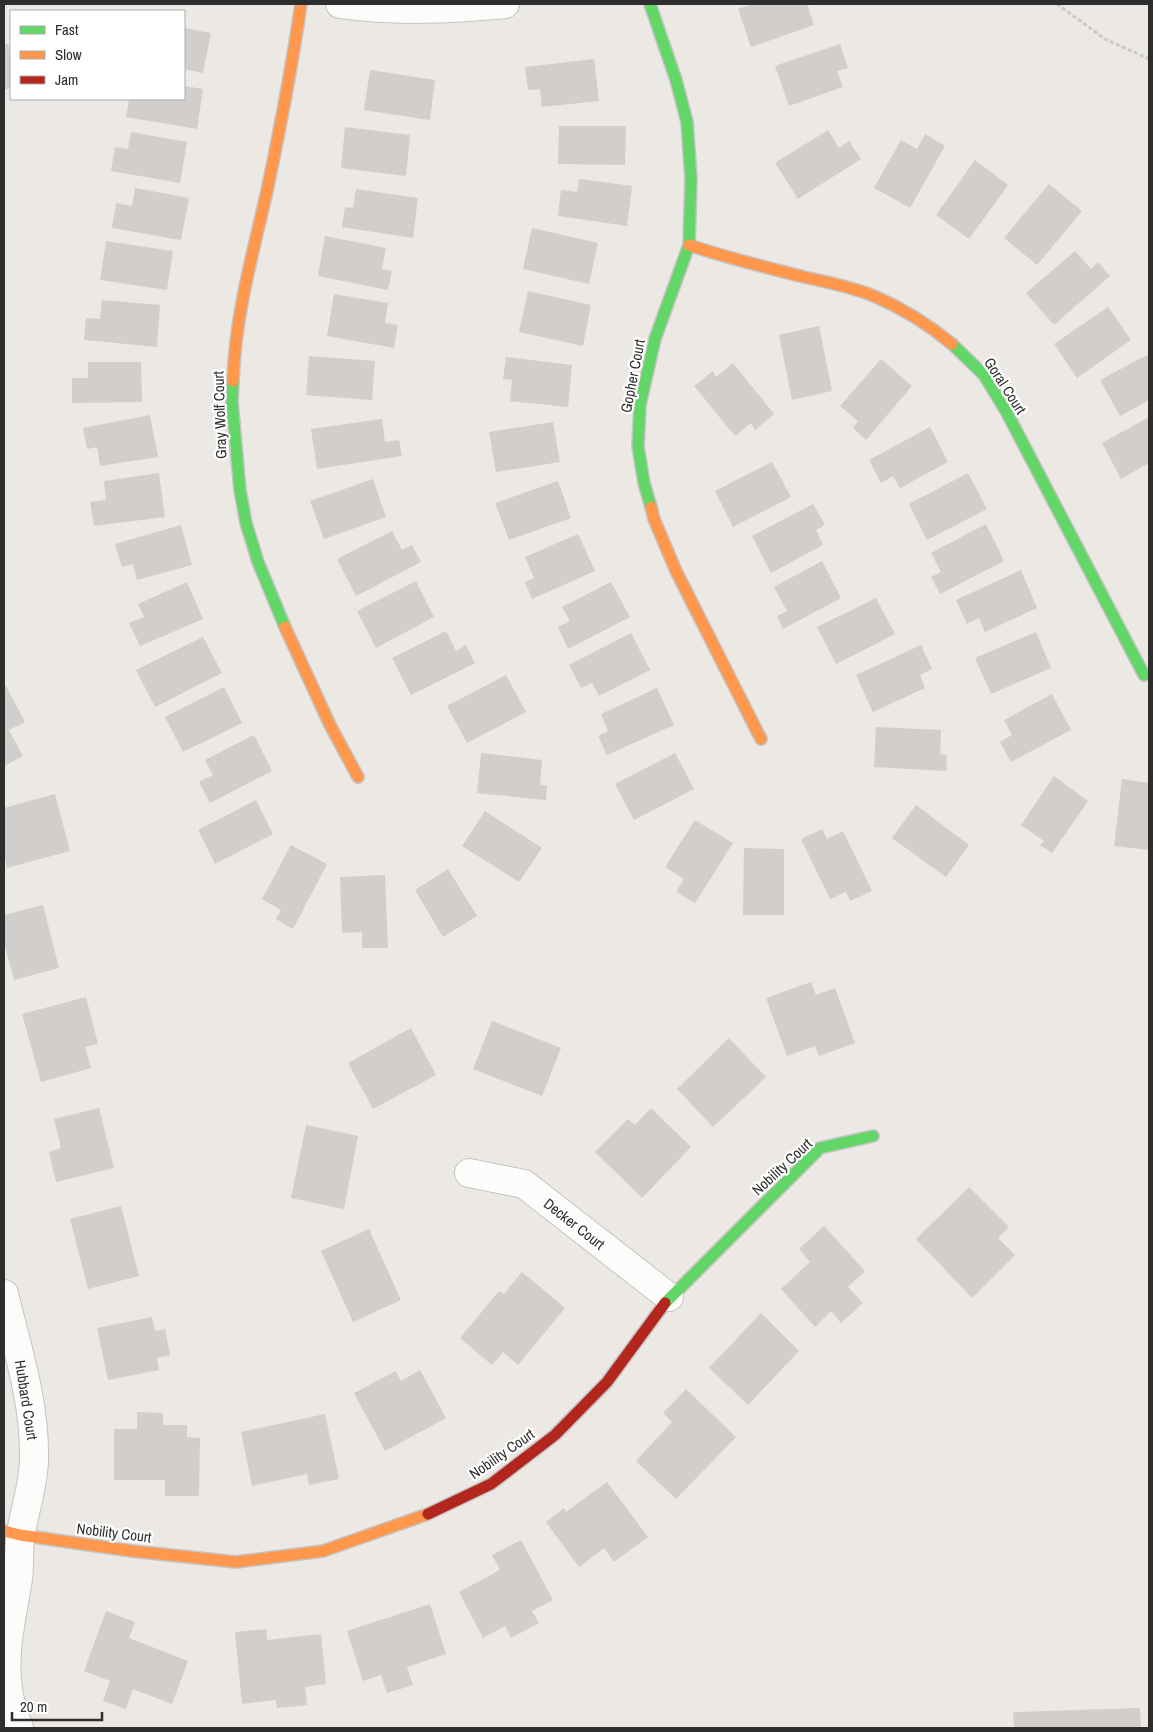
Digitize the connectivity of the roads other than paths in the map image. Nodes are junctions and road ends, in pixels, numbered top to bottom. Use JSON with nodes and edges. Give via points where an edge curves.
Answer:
{"nodes":[{"id":1,"x":300,"y":4,"type":"edge"},
{"id":2,"x":340,"y":4,"type":"edge"},
{"id":3,"x":505,"y":4,"type":"edge"},
{"id":4,"x":650,"y":4,"type":"edge"},
{"id":5,"x":689,"y":245,"type":"junction"},
{"id":6,"x":1144,"y":676,"type":"dead end"},
{"id":7,"x":761,"y":739,"type":"dead end"},
{"id":8,"x":358,"y":777,"type":"dead end"},
{"id":9,"x":873,"y":1136,"type":"dead end"},
{"id":10,"x":469,"y":1173,"type":"dead end"},
{"id":11,"x":4,"y":1294,"type":"edge"},
{"id":12,"x":669,"y":1297,"type":"junction"},
{"id":13,"x":12,"y":1533,"type":"edge"},
{"id":14,"x":18,"y":1728,"type":"edge"}],
"edges":[{"from":1,"to":8,"type":"street","name":"Gray Wolf Court","via":[[292,64],[244,287],[232,402],[240,490],[258,562],[330,725]]},
{"from":2,"to":3,"type":"street","via":[[394,9]]},
{"from":4,"to":5,"type":"street","name":"Gopher Court","via":[[687,122],[691,179]]},
{"from":5,"to":6,"type":"street","name":"Goral Court","via":[[873,296],[939,333],[969,359],[984,375],[1007,413]]},
{"from":5,"to":7,"type":"street","name":"Gopher Court","via":[[655,339],[640,405],[638,446],[642,474],[654,519],[676,571]]},
{"from":9,"to":12,"type":"street","name":"Nobility Court","via":[[820,1148]]},
{"from":10,"to":12,"type":"street","name":"Decker Court","via":[[524,1184]]},
{"from":11,"to":13,"type":"street","name":"Hubbard Court","via":[[34,1426],[30,1490]]},
{"from":12,"to":13,"type":"street","name":"Nobility Court","via":[[607,1382],[555,1435],[491,1484],[419,1518],[323,1551],[236,1562]]},
{"from":13,"to":14,"type":"street","name":"Hubbard Court","via":[[18,1573],[6,1656],[7,1681]]}]}
